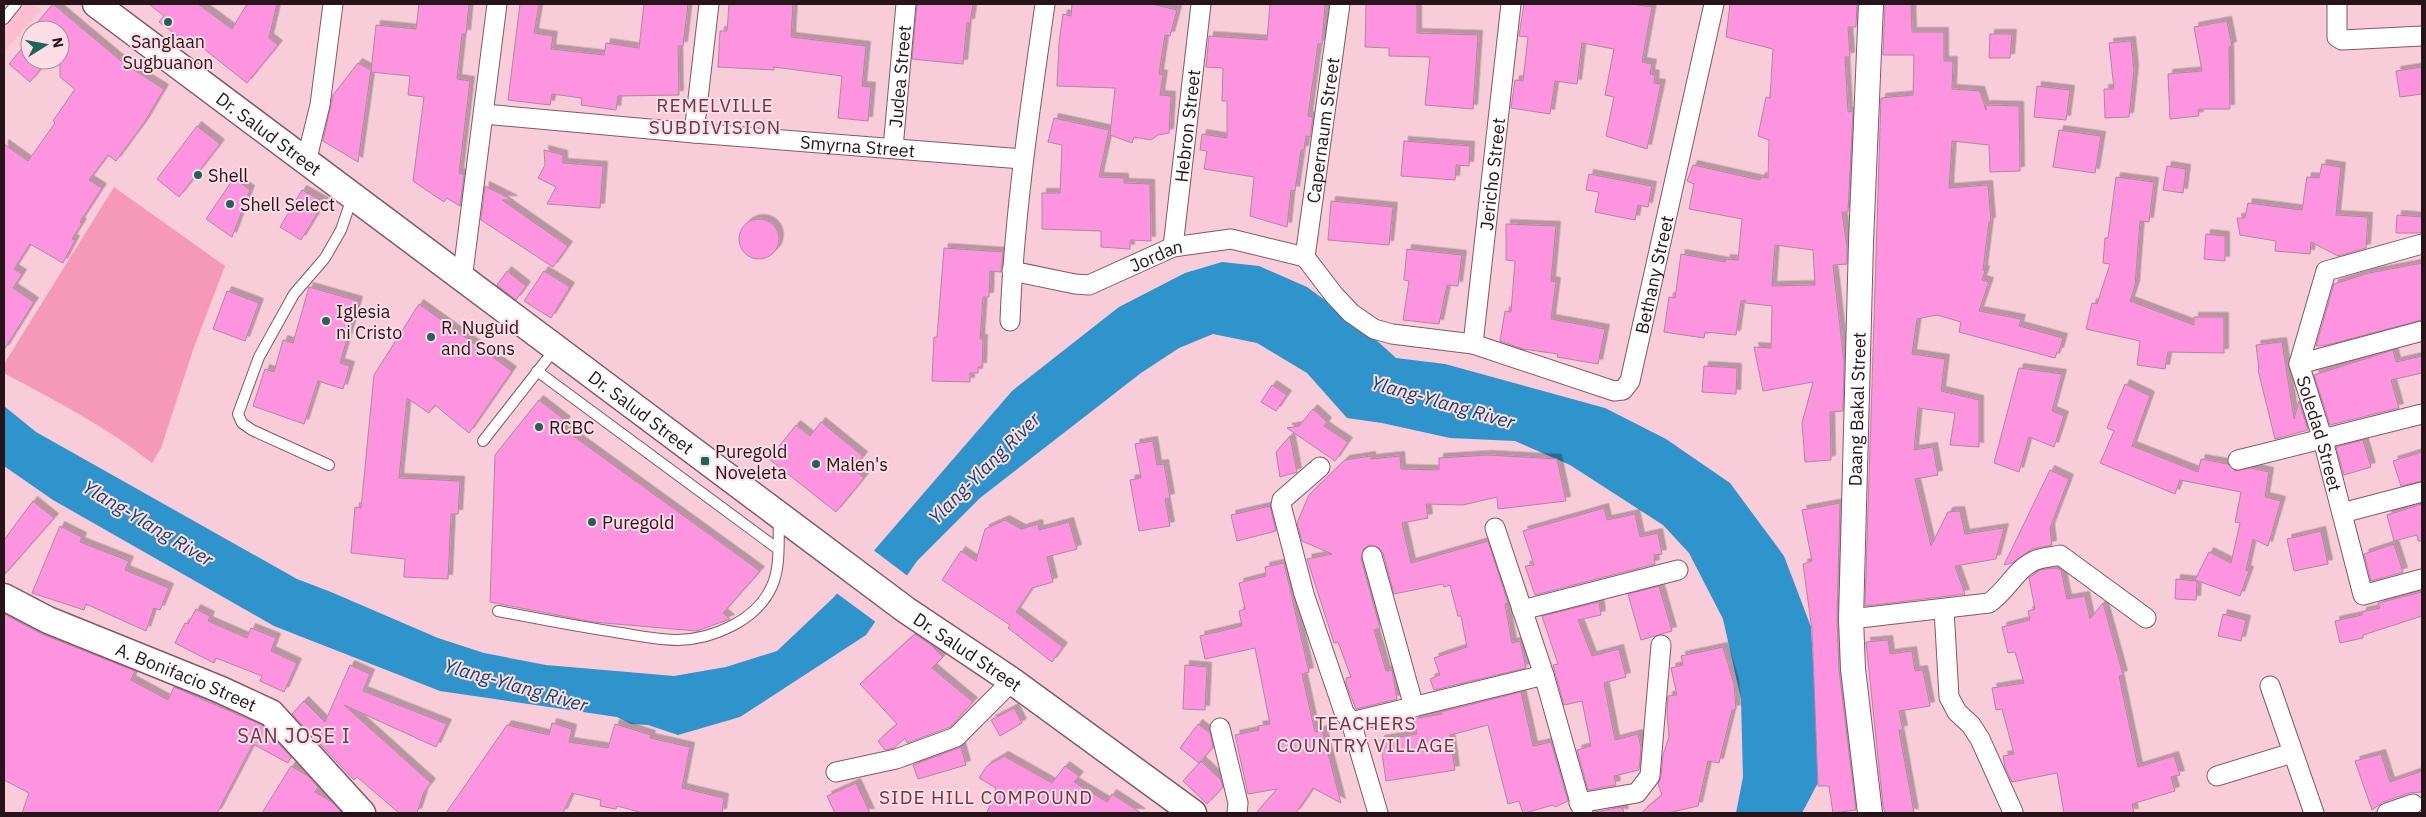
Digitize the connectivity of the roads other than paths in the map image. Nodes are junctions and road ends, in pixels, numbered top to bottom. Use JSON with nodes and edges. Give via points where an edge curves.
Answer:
{"nodes":[{"id":1,"x":16,"y":4,"type":"edge"},
{"id":2,"x":96,"y":4,"type":"edge"},
{"id":3,"x":332,"y":4,"type":"edge"},
{"id":4,"x":497,"y":4,"type":"edge"},
{"id":5,"x":709,"y":4,"type":"edge"},
{"id":6,"x":906,"y":4,"type":"edge"},
{"id":7,"x":1044,"y":4,"type":"edge"},
{"id":8,"x":1201,"y":4,"type":"edge"},
{"id":9,"x":1340,"y":4,"type":"edge"},
{"id":10,"x":1511,"y":4,"type":"edge"},
{"id":11,"x":1714,"y":4,"type":"edge"},
{"id":12,"x":1871,"y":4,"type":"edge"},
{"id":13,"x":2337,"y":4,"type":"edge"},
{"id":14,"x":4,"y":19,"type":"edge"},
{"id":15,"x":2422,"y":36,"type":"edge"},
{"id":16,"x":484,"y":114,"type":"junction"},
{"id":17,"x":694,"y":133,"type":"junction"},
{"id":18,"x":893,"y":148,"type":"junction"},
{"id":19,"x":1023,"y":159,"type":"junction"},
{"id":20,"x":306,"y":162,"type":"junction"},
{"id":21,"x":352,"y":197,"type":"junction"},
{"id":22,"x":2422,"y":244,"type":"edge"},
{"id":23,"x":1173,"y":247,"type":"junction"},
{"id":24,"x":1305,"y":257,"type":"junction"},
{"id":25,"x":1012,"y":271,"type":"junction"},
{"id":26,"x":462,"y":280,"type":"junction"},
{"id":27,"x":1010,"y":322,"type":"dead end"},
{"id":28,"x":2422,"y":331,"type":"edge"},
{"id":29,"x":1473,"y":344,"type":"junction"},
{"id":30,"x":555,"y":349,"type":"junction"},
{"id":31,"x":2299,"y":364,"type":"junction"},
{"id":32,"x":537,"y":370,"type":"junction"},
{"id":33,"x":2422,"y":414,"type":"edge"},
{"id":34,"x":2324,"y":440,"type":"junction"},
{"id":35,"x":483,"y":441,"type":"dead end"},
{"id":36,"x":2238,"y":460,"type":"dead end"},
{"id":37,"x":329,"y":466,"type":"dead end"},
{"id":38,"x":1320,"y":467,"type":"dead end"},
{"id":39,"x":2422,"y":492,"type":"edge"},
{"id":40,"x":2342,"y":513,"type":"junction"},
{"id":41,"x":779,"y":515,"type":"junction"},
{"id":42,"x":1495,"y":528,"type":"dead end"},
{"id":43,"x":778,"y":549,"type":"junction"},
{"id":44,"x":1372,"y":556,"type":"dead end"},
{"id":45,"x":1678,"y":570,"type":"dead end"},
{"id":46,"x":2422,"y":579,"type":"edge"},
{"id":47,"x":4,"y":597,"type":"edge"},
{"id":48,"x":1944,"y":609,"type":"junction"},
{"id":49,"x":498,"y":610,"type":"dead end"},
{"id":50,"x":1522,"y":610,"type":"junction"},
{"id":51,"x":2146,"y":618,"type":"dead end"},
{"id":52,"x":1851,"y":619,"type":"junction"},
{"id":53,"x":1661,"y":644,"type":"dead end"},
{"id":54,"x":1544,"y":675,"type":"junction"},
{"id":55,"x":1012,"y":681,"type":"junction"},
{"id":56,"x":2270,"y":686,"type":"dead end"},
{"id":57,"x":1414,"y":707,"type":"junction"},
{"id":58,"x":1351,"y":722,"type":"junction"},
{"id":59,"x":1220,"y":728,"type":"dead end"},
{"id":60,"x":2292,"y":753,"type":"junction"},
{"id":61,"x":836,"y":772,"type":"dead end"},
{"id":62,"x":2217,"y":776,"type":"dead end"},
{"id":63,"x":2413,"y":804,"type":"dead end"},
{"id":64,"x":1581,"y":808,"type":"edge"},
{"id":65,"x":2013,"y":812,"type":"dead end"},
{"id":66,"x":362,"y":813,"type":"edge"},
{"id":67,"x":1194,"y":813,"type":"edge"},
{"id":68,"x":1237,"y":813,"type":"edge"},
{"id":69,"x":1378,"y":813,"type":"edge"},
{"id":70,"x":1870,"y":813,"type":"edge"},
{"id":71,"x":2314,"y":813,"type":"edge"},
{"id":72,"x":2387,"y":813,"type":"edge"}],
"edges":[{"from":1,"to":14,"type":"lane"},
{"from":2,"to":20,"type":"main road","name":"Dr. Salud Street"},
{"from":3,"to":20,"type":"street","via":[[320,105]]},
{"from":4,"to":16,"type":"street"},
{"from":5,"to":17,"type":"street"},
{"from":6,"to":18,"type":"street","name":"Judea Street"},
{"from":7,"to":19,"type":"street"},
{"from":8,"to":23,"type":"street","name":"Hebron Street"},
{"from":9,"to":24,"type":"street","name":"Capernaum Street"},
{"from":10,"to":29,"type":"street","name":"Jericho Street"},
{"from":11,"to":29,"type":"street","name":"Bethany Street","via":[[1630,381],[1623,390],[1614,391]]},
{"from":12,"to":52,"type":"street","name":"Daang Bakal Street","via":[[1860,261]]},
{"from":13,"to":15,"type":"street","via":[[2337,37],[2342,40]]},
{"from":16,"to":17,"type":"street","name":"Smyrna Street"},
{"from":16,"to":26,"type":"street"},
{"from":17,"to":18,"type":"street","name":"Smyrna Street"},
{"from":18,"to":19,"type":"street","name":"Smyrna Street"},
{"from":19,"to":25,"type":"street"},
{"from":20,"to":21,"type":"main road","name":"Dr. Salud Street"},
{"from":21,"to":26,"type":"main road","name":"Dr. Salud Street"},
{"from":21,"to":37,"type":"lane","via":[[341,230],[325,258],[294,294],[259,357],[238,410],[240,420],[252,430]]},
{"from":22,"to":31,"type":"street","name":"Soledad Street","via":[[2326,271]]},
{"from":23,"to":24,"type":"street","name":"Jordan","via":[[1231,239]]},
{"from":23,"to":25,"type":"street","name":"Jordan","via":[[1089,285]]},
{"from":24,"to":29,"type":"street","name":"Bethany Street","via":[[1351,313],[1374,329]]},
{"from":25,"to":27,"type":"street"},
{"from":26,"to":30,"type":"main road","name":"Dr. Salud Street"},
{"from":28,"to":31,"type":"street"},
{"from":30,"to":32,"type":"lane"},
{"from":30,"to":41,"type":"main road","name":"Dr. Salud Street"},
{"from":31,"to":34,"type":"street","name":"Soledad Street"},
{"from":32,"to":35,"type":"lane"},
{"from":32,"to":43,"type":"lane"},
{"from":33,"to":34,"type":"street"},
{"from":34,"to":36,"type":"street"},
{"from":34,"to":40,"type":"street","name":"Soledad Street"},
{"from":38,"to":58,"type":"street","via":[[1282,500],[1281,505],[1304,594],[1344,712]]},
{"from":39,"to":40,"type":"street"},
{"from":40,"to":46,"type":"street","name":"Soledad Street","via":[[2363,595]]},
{"from":41,"to":43,"type":"lane"},
{"from":41,"to":55,"type":"main road","name":"Dr. Salud Street","via":[[906,610]]},
{"from":42,"to":50,"type":"street"},
{"from":43,"to":49,"type":"lane","via":[[777,571],[764,601],[748,616],[708,635],[677,640],[643,637]]},
{"from":44,"to":57,"type":"street"},
{"from":45,"to":50,"type":"street"},
{"from":47,"to":66,"type":"main road","name":"A. Bonifacio Street","via":[[48,620],[220,689],[271,713]]},
{"from":48,"to":51,"type":"street","via":[[1989,603],[2021,569],[2036,560],[2060,555]]},
{"from":48,"to":52,"type":"street"},
{"from":48,"to":65,"type":"street","via":[[1948,697],[1980,740]]},
{"from":50,"to":54,"type":"street"},
{"from":52,"to":70,"type":"street","name":"Daang Bakal Street","via":[[1853,669]]},
{"from":53,"to":64,"type":"street","via":[[1650,776],[1638,793]]},
{"from":54,"to":57,"type":"street"},
{"from":54,"to":64,"type":"street"},
{"from":55,"to":61,"type":"street","via":[[956,737],[896,759]]},
{"from":55,"to":67,"type":"main road","name":"Dr. Salud Street"},
{"from":56,"to":60,"type":"street"},
{"from":57,"to":58,"type":"street"},
{"from":58,"to":69,"type":"street"},
{"from":59,"to":68,"type":"street","via":[[1238,803]]},
{"from":60,"to":62,"type":"street"},
{"from":60,"to":71,"type":"street"},
{"from":63,"to":72,"type":"street"}]}
